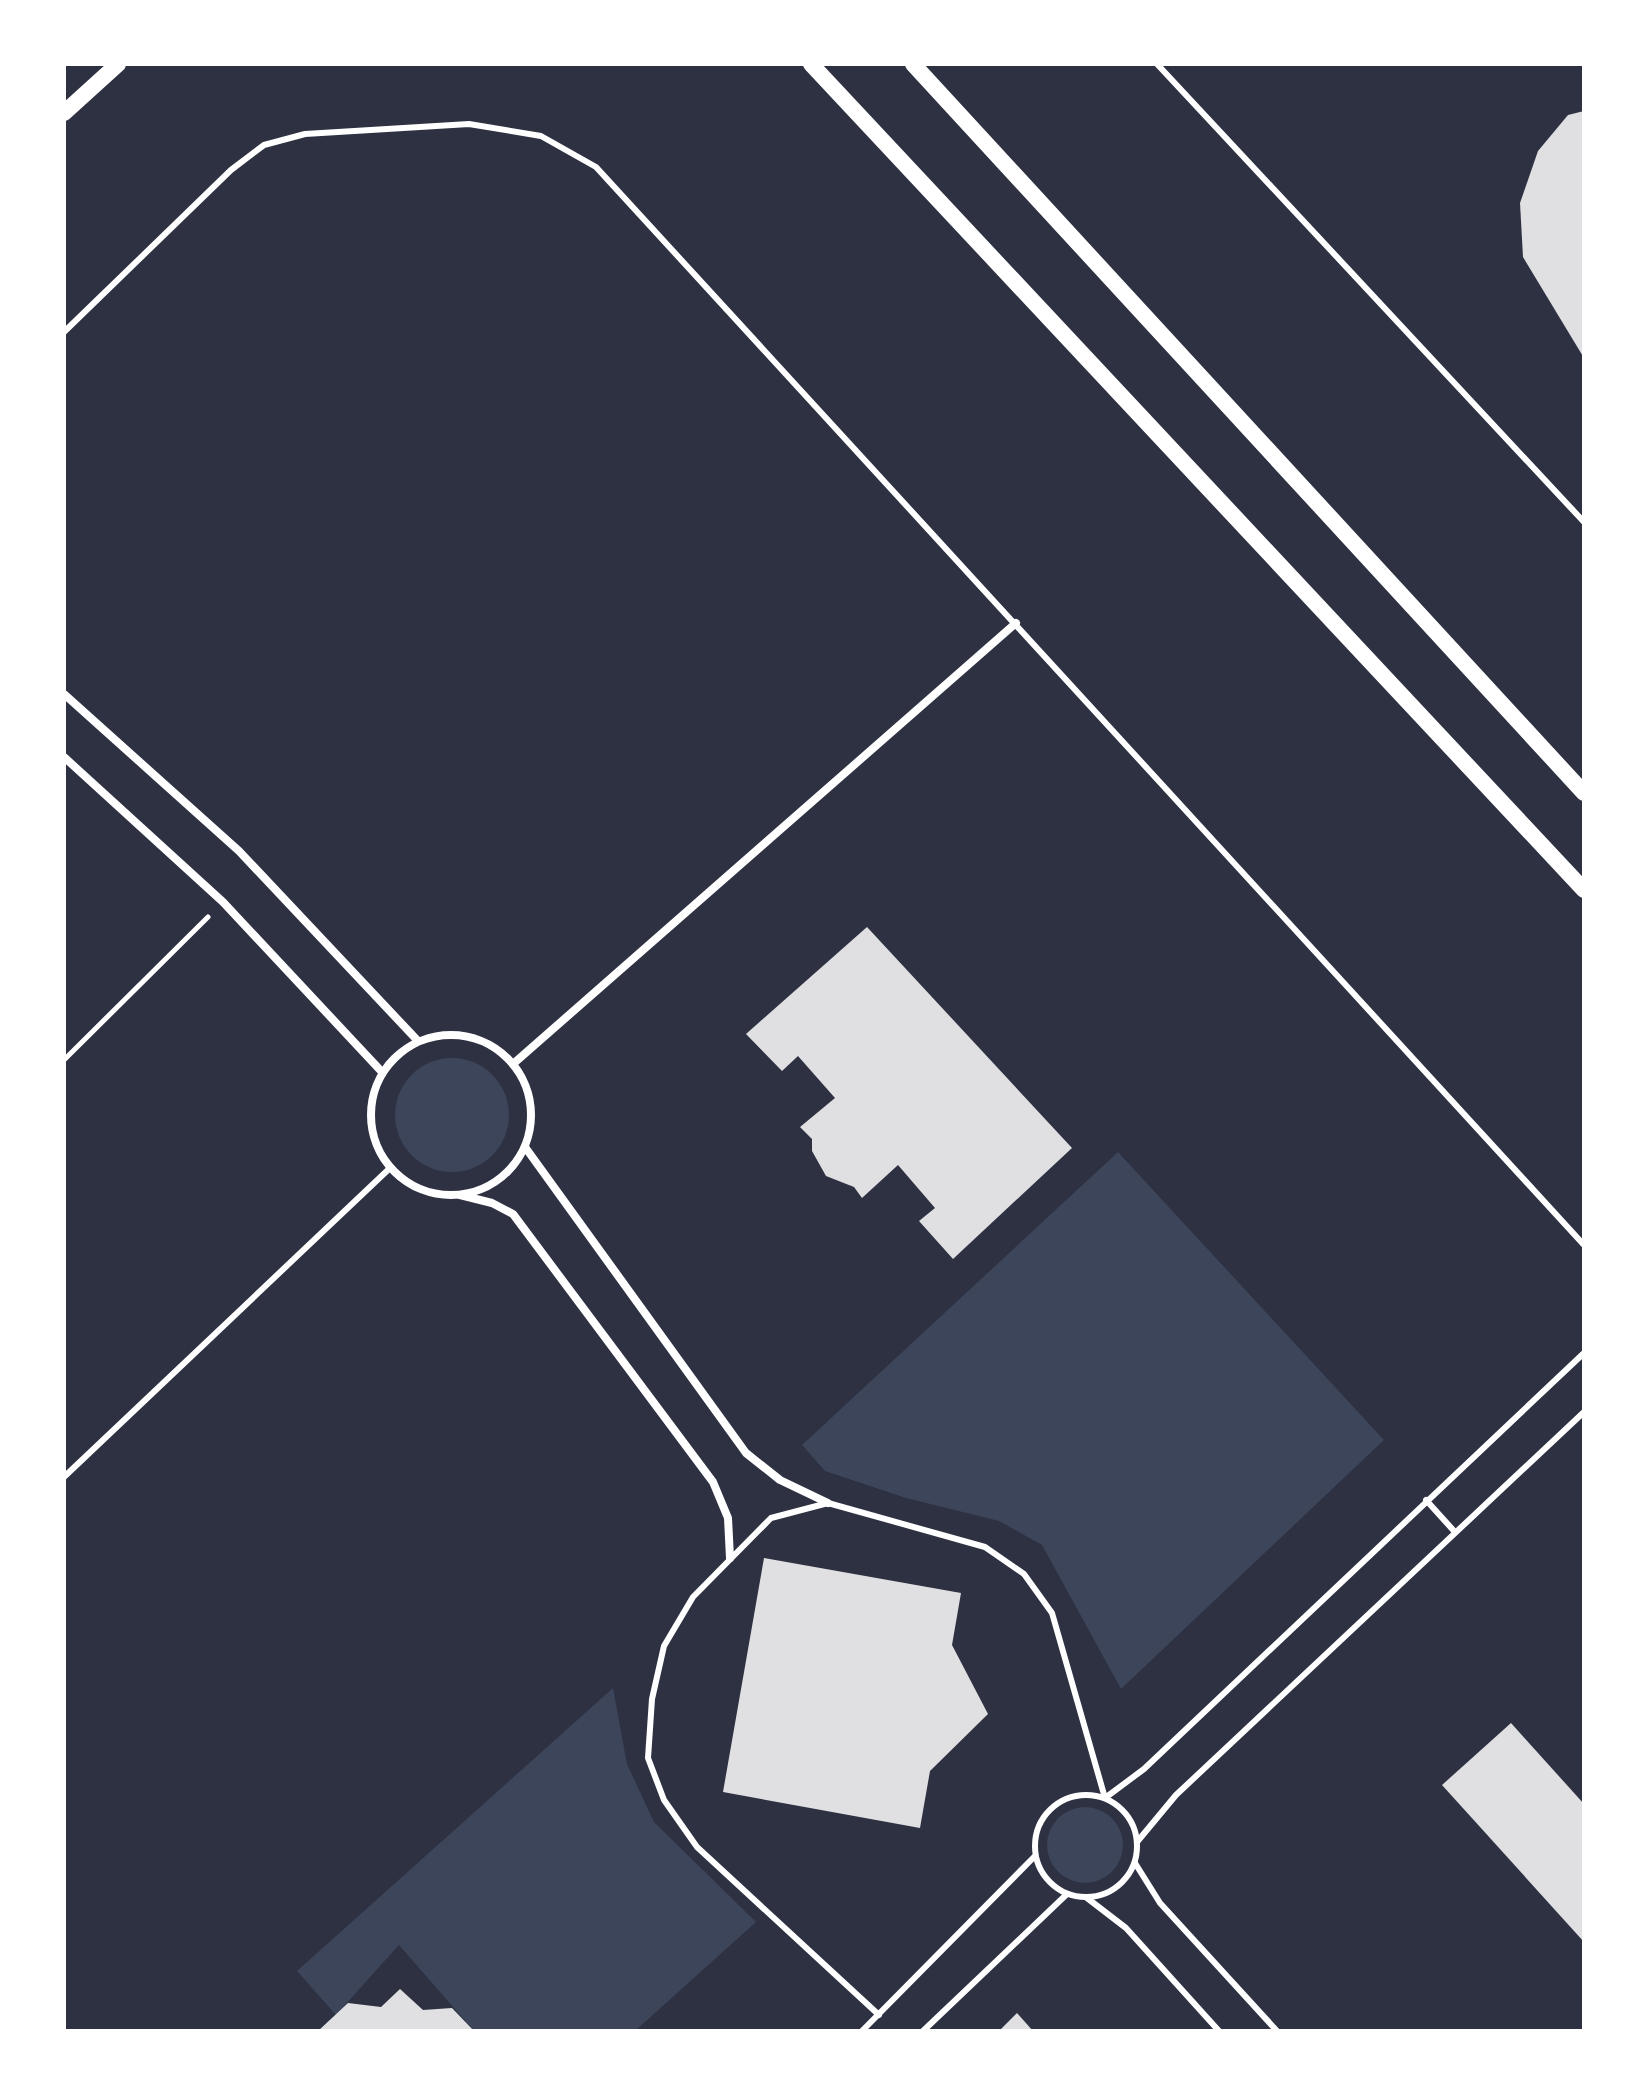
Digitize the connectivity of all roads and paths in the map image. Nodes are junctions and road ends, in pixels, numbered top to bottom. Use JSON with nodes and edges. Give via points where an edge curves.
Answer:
{"nodes":[{"id":1,"x":118,"y":64,"type":"edge"},
{"id":2,"x":811,"y":64,"type":"edge"},
{"id":3,"x":913,"y":64,"type":"edge"},
{"id":4,"x":1157,"y":64,"type":"edge"},
{"id":5,"x":64,"y":113,"type":"edge"},
{"id":6,"x":64,"y":332,"type":"edge"},
{"id":7,"x":1584,"y":522,"type":"edge"},
{"id":8,"x":1016,"y":623,"type":"junction"},
{"id":9,"x":64,"y":694,"type":"edge"},
{"id":10,"x":64,"y":757,"type":"edge"},
{"id":11,"x":1584,"y":793,"type":"edge"},
{"id":12,"x":1584,"y":890,"type":"edge"},
{"id":13,"x":223,"y":902,"type":"junction"},
{"id":14,"x":418,"y":1041,"type":"junction"},
{"id":15,"x":64,"y":1060,"type":"edge"},
{"id":16,"x":513,"y":1064,"type":"junction"},
{"id":17,"x":382,"y":1072,"type":"junction"},
{"id":18,"x":525,"y":1147,"type":"junction"},
{"id":19,"x":390,"y":1168,"type":"junction"},
{"id":20,"x":459,"y":1195,"type":"junction"},
{"id":21,"x":1584,"y":1245,"type":"edge"},
{"id":22,"x":1584,"y":1353,"type":"edge"},
{"id":23,"x":1584,"y":1412,"type":"edge"},
{"id":24,"x":64,"y":1477,"type":"edge"},
{"id":25,"x":1426,"y":1500,"type":"junction"},
{"id":26,"x":828,"y":1503,"type":"junction"},
{"id":27,"x":1454,"y":1531,"type":"junction"},
{"id":28,"x":730,"y":1558,"type":"junction"},
{"id":29,"x":1105,"y":1798,"type":"junction"},
{"id":30,"x":1137,"y":1842,"type":"junction"},
{"id":31,"x":1035,"y":1856,"type":"junction"},
{"id":32,"x":1135,"y":1863,"type":"junction"},
{"id":33,"x":1067,"y":1894,"type":"junction"},
{"id":34,"x":1087,"y":1898,"type":"junction"},
{"id":35,"x":879,"y":2015,"type":"junction"},
{"id":36,"x":862,"y":2031,"type":"edge"},
{"id":37,"x":923,"y":2031,"type":"edge"},
{"id":38,"x":1219,"y":2031,"type":"edge"},
{"id":39,"x":1277,"y":2031,"type":"edge"}],
"edges":[{"from":1,"to":5,"type":"main road"},
{"from":2,"to":12,"type":"main road"},
{"from":3,"to":11,"type":"main road"},
{"from":4,"to":7,"type":"lane"},
{"from":6,"to":8,"type":"lane","via":[[231,170],[264,145],[305,134],[469,124],[541,136],[596,167]]},
{"from":8,"to":16,"type":"street"},
{"from":8,"to":21,"type":"lane"},
{"from":9,"to":14,"type":"street","via":[[239,851]]},
{"from":10,"to":13,"type":"street"},
{"from":13,"to":15,"type":"path"},
{"from":13,"to":17,"type":"street"},
{"from":14,"to":16,"type":"street","via":[[468,1036],[491,1045]]},
{"from":14,"to":17,"type":"street"},
{"from":16,"to":18,"type":"street","via":[[529,1094]]},
{"from":17,"to":19,"type":"street","via":[[370,1115],[374,1140]]},
{"from":18,"to":20,"type":"street","via":[[499,1180]]},
{"from":18,"to":26,"type":"street","via":[[746,1453],[780,1480]]},
{"from":19,"to":20,"type":"street","via":[[412,1186]]},
{"from":19,"to":24,"type":"lane"},
{"from":20,"to":28,"type":"street","via":[[513,1214],[713,1482],[728,1518]]},
{"from":22,"to":25,"type":"lane"},
{"from":23,"to":27,"type":"lane"},
{"from":25,"to":27,"type":"lane"},
{"from":25,"to":29,"type":"lane","via":[[1144,1769]]},
{"from":26,"to":28,"type":"lane","via":[[771,1518]]},
{"from":26,"to":29,"type":"lane","via":[[985,1547],[1024,1574],[1052,1613]]},
{"from":27,"to":30,"type":"lane","via":[[1176,1795]]},
{"from":28,"to":35,"type":"lane","via":[[693,1597],[664,1646],[652,1699],[648,1758],[664,1800],[697,1847]]},
{"from":29,"to":30,"type":"lane","via":[[1128,1816]]},
{"from":29,"to":31,"type":"lane","via":[[1074,1795],[1047,1811],[1034,1840]]},
{"from":30,"to":32,"type":"lane"},
{"from":31,"to":33,"type":"lane","via":[[1047,1879]]},
{"from":31,"to":35,"type":"lane"},
{"from":32,"to":34,"type":"lane","via":[[1117,1888]]},
{"from":32,"to":39,"type":"lane","via":[[1160,1903]]},
{"from":33,"to":34,"type":"lane"},
{"from":33,"to":37,"type":"lane"},
{"from":34,"to":38,"type":"lane","via":[[1126,1928]]},
{"from":35,"to":36,"type":"lane"}]}
